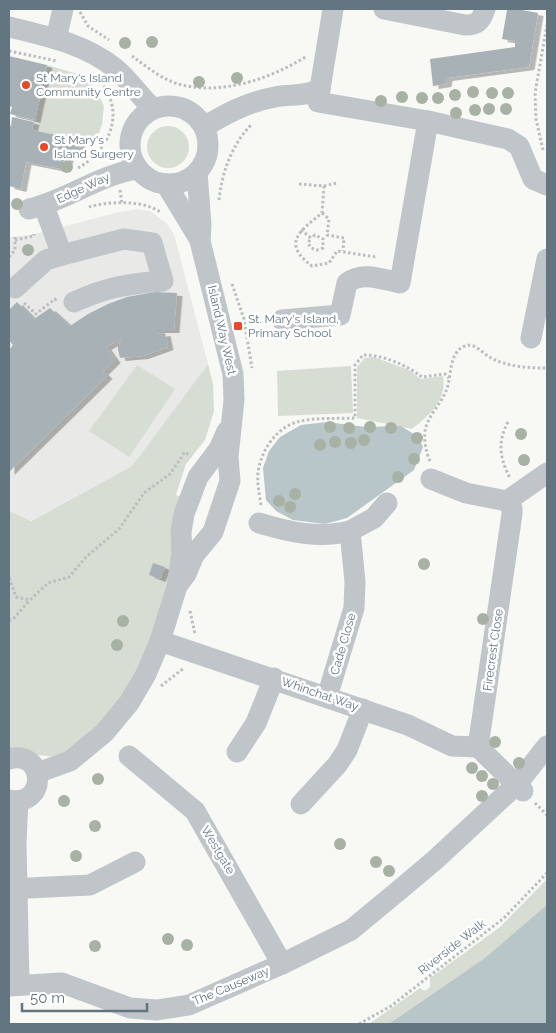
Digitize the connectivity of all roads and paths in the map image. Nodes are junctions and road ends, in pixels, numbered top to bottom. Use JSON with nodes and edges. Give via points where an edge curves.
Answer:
{"nodes":[{"id":1,"x":62,"y":9,"type":"edge"},
{"id":2,"x":76,"y":9,"type":"edge"},
{"id":3,"x":334,"y":9,"type":"edge"},
{"id":4,"x":384,"y":9,"type":"edge"},
{"id":5,"x":485,"y":9,"type":"edge"},
{"id":6,"x":547,"y":25,"type":"edge"},
{"id":7,"x":9,"y":27,"type":"edge"},
{"id":8,"x":56,"y":39,"type":"junction"},
{"id":9,"x":327,"y":43,"type":"junction"},
{"id":10,"x":116,"y":44,"type":"dead end"},
{"id":11,"x":130,"y":55,"type":"dead end"},
{"id":12,"x":219,"y":87,"type":"junction"},
{"id":13,"x":320,"y":89,"type":"junction"},
{"id":14,"x":219,"y":93,"type":"dead end"},
{"id":15,"x":153,"y":109,"type":"junction"},
{"id":16,"x":436,"y":123,"type":"junction"},
{"id":17,"x":204,"y":127,"type":"junction"},
{"id":18,"x":544,"y":155,"type":"dead end"},
{"id":19,"x":137,"y":169,"type":"junction"},
{"id":20,"x":197,"y":172,"type":"junction"},
{"id":21,"x":337,"y":183,"type":"dead end"},
{"id":22,"x":166,"y":184,"type":"junction"},
{"id":23,"x":299,"y":184,"type":"dead end"},
{"id":24,"x":547,"y":185,"type":"edge"},
{"id":25,"x":324,"y":186,"type":"junction"},
{"id":26,"x":120,"y":187,"type":"dead end"},
{"id":27,"x":122,"y":204,"type":"dead end"},
{"id":28,"x":322,"y":213,"type":"junction"},
{"id":29,"x":35,"y":214,"type":"junction"},
{"id":30,"x":301,"y":230,"type":"junction"},
{"id":31,"x":311,"y":238,"type":"junction"},
{"id":32,"x":200,"y":241,"type":"junction"},
{"id":33,"x":343,"y":251,"type":"junction"},
{"id":34,"x":62,"y":255,"type":"junction"},
{"id":35,"x":9,"y":257,"type":"edge"},
{"id":36,"x":547,"y":259,"type":"edge"},
{"id":37,"x":404,"y":262,"type":"junction"},
{"id":38,"x":16,"y":294,"type":"joint"},
{"id":39,"x":67,"y":303,"type":"joint"},
{"id":40,"x":282,"y":320,"type":"dead end"},
{"id":41,"x":531,"y":338,"type":"dead end"},
{"id":42,"x":547,"y":368,"type":"edge"},
{"id":43,"x":448,"y":378,"type":"junction"},
{"id":44,"x":232,"y":421,"type":"junction"},
{"id":45,"x":508,"y":422,"type":"dead end"},
{"id":46,"x":193,"y":458,"type":"dead end"},
{"id":47,"x":432,"y":471,"type":"joint"},
{"id":48,"x":547,"y":473,"type":"edge"},
{"id":49,"x":516,"y":476,"type":"dead end"},
{"id":50,"x":510,"y":479,"type":"junction"},
{"id":51,"x":505,"y":491,"type":"junction"},
{"id":52,"x":388,"y":503,"type":"dead end"},
{"id":53,"x":260,"y":516,"type":"joint"},
{"id":54,"x":350,"y":531,"type":"junction"},
{"id":55,"x":9,"y":578,"type":"edge"},
{"id":56,"x":177,"y":586,"type":"junction"},
{"id":57,"x":30,"y":600,"type":"junction"},
{"id":58,"x":9,"y":621,"type":"edge"},
{"id":59,"x":160,"y":641,"type":"junction"},
{"id":60,"x":274,"y":678,"type":"junction"},
{"id":61,"x":327,"y":697,"type":"junction"},
{"id":62,"x":363,"y":709,"type":"junction"},
{"id":63,"x":547,"y":746,"type":"edge"},
{"id":64,"x":478,"y":747,"type":"junction"},
{"id":65,"x":237,"y":752,"type":"dead end"},
{"id":66,"x":129,"y":756,"type":"dead end"},
{"id":67,"x":9,"y":759,"type":"edge"},
{"id":68,"x":37,"y":773,"type":"junction"},
{"id":69,"x":520,"y":788,"type":"junction"},
{"id":70,"x":13,"y":801,"type":"edge"},
{"id":71,"x":301,"y":804,"type":"dead end"},
{"id":72,"x":135,"y":862,"type":"dead end"},
{"id":73,"x":547,"y":873,"type":"edge"},
{"id":74,"x":13,"y":889,"type":"edge"},
{"id":75,"x":282,"y":964,"type":"junction"},
{"id":76,"x":14,"y":985,"type":"edge"},
{"id":77,"x":359,"y":1024,"type":"edge"}],
"edges":[{"from":1,"to":8,"type":"street"},
{"from":2,"to":10,"type":"path","via":[[88,26]]},
{"from":3,"to":9,"type":"street"},
{"from":4,"to":5,"type":"street","via":[[465,25],[475,25]]},
{"from":6,"to":18,"type":"path","via":[[535,93],[536,119]]},
{"from":7,"to":8,"type":"street"},
{"from":8,"to":15,"type":"street","via":[[88,51],[117,70]]},
{"from":9,"to":12,"type":"path","via":[[259,79]]},
{"from":9,"to":13,"type":"street"},
{"from":11,"to":12,"type":"path","via":[[152,71],[181,85]]},
{"from":12,"to":14,"type":"path"},
{"from":13,"to":16,"type":"street","via":[[318,102]]},
{"from":13,"to":17,"type":"street","via":[[308,95],[277,97],[240,106]]},
{"from":15,"to":17,"type":"street","via":[[170,106],[188,110]]},
{"from":15,"to":19,"type":"street","via":[[135,124],[131,135],[132,158]]},
{"from":16,"to":24,"type":"street","via":[[508,139],[519,146],[532,179]]},
{"from":16,"to":37,"type":"street"},
{"from":17,"to":20,"type":"street","via":[[208,150]]},
{"from":19,"to":22,"type":"street","via":[[145,176]]},
{"from":19,"to":29,"type":"street","name":"Edge Way","via":[[118,172]]},
{"from":20,"to":22,"type":"street","via":[[178,183]]},
{"from":20,"to":32,"type":"street","name":"Island Way West","via":[[202,225]]},
{"from":21,"to":25,"type":"path"},
{"from":22,"to":32,"type":"street","name":"Island Way West"},
{"from":23,"to":25,"type":"path"},
{"from":25,"to":28,"type":"path"},
{"from":26,"to":27,"type":"path"},
{"from":28,"to":30,"type":"path"},
{"from":28,"to":33,"type":"path","via":[[329,219],[328,235],[344,238]]},
{"from":29,"to":34,"type":"street"},
{"from":29,"to":35,"type":"path","via":[[34,236],[15,239],[15,250]]},
{"from":30,"to":31,"type":"path"},
{"from":30,"to":33,"type":"path","via":[[295,246],[300,257],[312,266],[330,263],[337,251]]},
{"from":31,"to":31,"type":"path","via":[[308,243],[311,248],[322,248],[323,239],[315,235]]},
{"from":32,"to":44,"type":"street","name":"Island Way West","via":[[232,367]]},
{"from":33,"to":37,"type":"path"},
{"from":34,"to":38,"type":"street","via":[[46,260]]},
{"from":34,"to":39,"type":"street","via":[[130,239],[152,243],[163,281],[102,289]]},
{"from":36,"to":41,"type":"street"},
{"from":37,"to":40,"type":"street","via":[[400,283],[362,276],[347,283],[340,315]]},
{"from":38,"to":39,"type":"path","via":[[36,314],[55,299]]},
{"from":42,"to":43,"type":"path","via":[[502,362],[474,345],[459,350]]},
{"from":43,"to":47,"type":"path","via":[[447,389],[425,430]]},
{"from":43,"to":53,"type":"path","via":[[444,374],[422,377],[410,368],[384,358],[363,355],[355,365],[355,418],[296,422],[280,432],[265,450],[259,468]]},
{"from":44,"to":56,"type":"street","name":"Island Way West","via":[[219,449],[198,476],[184,514]]},
{"from":44,"to":56,"type":"street","name":"Island Way West","via":[[228,457],[230,481],[226,495],[213,532],[194,555]]},
{"from":45,"to":50,"type":"path","via":[[500,443],[503,465]]},
{"from":46,"to":57,"type":"path","via":[[186,452],[170,474],[144,493],[119,529],[68,577],[48,583]]},
{"from":47,"to":51,"type":"street","via":[[466,493]]},
{"from":48,"to":51,"type":"street"},
{"from":49,"to":50,"type":"path"},
{"from":50,"to":51,"type":"path"},
{"from":51,"to":64,"type":"street","name":"Firecrest Close","via":[[512,514]]},
{"from":52,"to":54,"type":"street","via":[[374,518]]},
{"from":53,"to":54,"type":"street","via":[[303,534]]},
{"from":54,"to":61,"type":"street","name":"Cade Close","via":[[354,608]]},
{"from":55,"to":57,"type":"path","via":[[16,597]]},
{"from":56,"to":59,"type":"street","name":"Island Way West"},
{"from":57,"to":58,"type":"path"},
{"from":59,"to":60,"type":"street","name":"Whinchat Way"},
{"from":59,"to":68,"type":"street","name":"Island Way West","via":[[129,703],[104,733],[70,761]]},
{"from":60,"to":61,"type":"street","name":"Whinchat Way"},
{"from":60,"to":65,"type":"street","via":[[256,723]]},
{"from":61,"to":62,"type":"street","name":"Whinchat Way"},
{"from":62,"to":64,"type":"street","name":"Whinchat Way","via":[[417,728],[452,746]]},
{"from":62,"to":71,"type":"street","via":[[342,758]]},
{"from":63,"to":69,"type":"street"},
{"from":64,"to":69,"type":"street"},
{"from":66,"to":75,"type":"street","name":"Westgate","via":[[194,811]]},
{"from":67,"to":68,"type":"street","via":[[23,758]]},
{"from":68,"to":70,"type":"street","via":[[34,793],[28,798]]},
{"from":69,"to":75,"type":"street","name":"The Causeway","via":[[351,930]]},
{"from":70,"to":74,"type":"street","via":[[16,842]]},
{"from":72,"to":74,"type":"street","via":[[90,885]]},
{"from":73,"to":77,"type":"path","name":"Riverside Walk","via":[[504,918],[391,1006]]},
{"from":74,"to":76,"type":"street"},
{"from":75,"to":76,"type":"street","name":"The Causeway","via":[[189,1005],[157,1010],[130,1008],[62,983]]}]}
